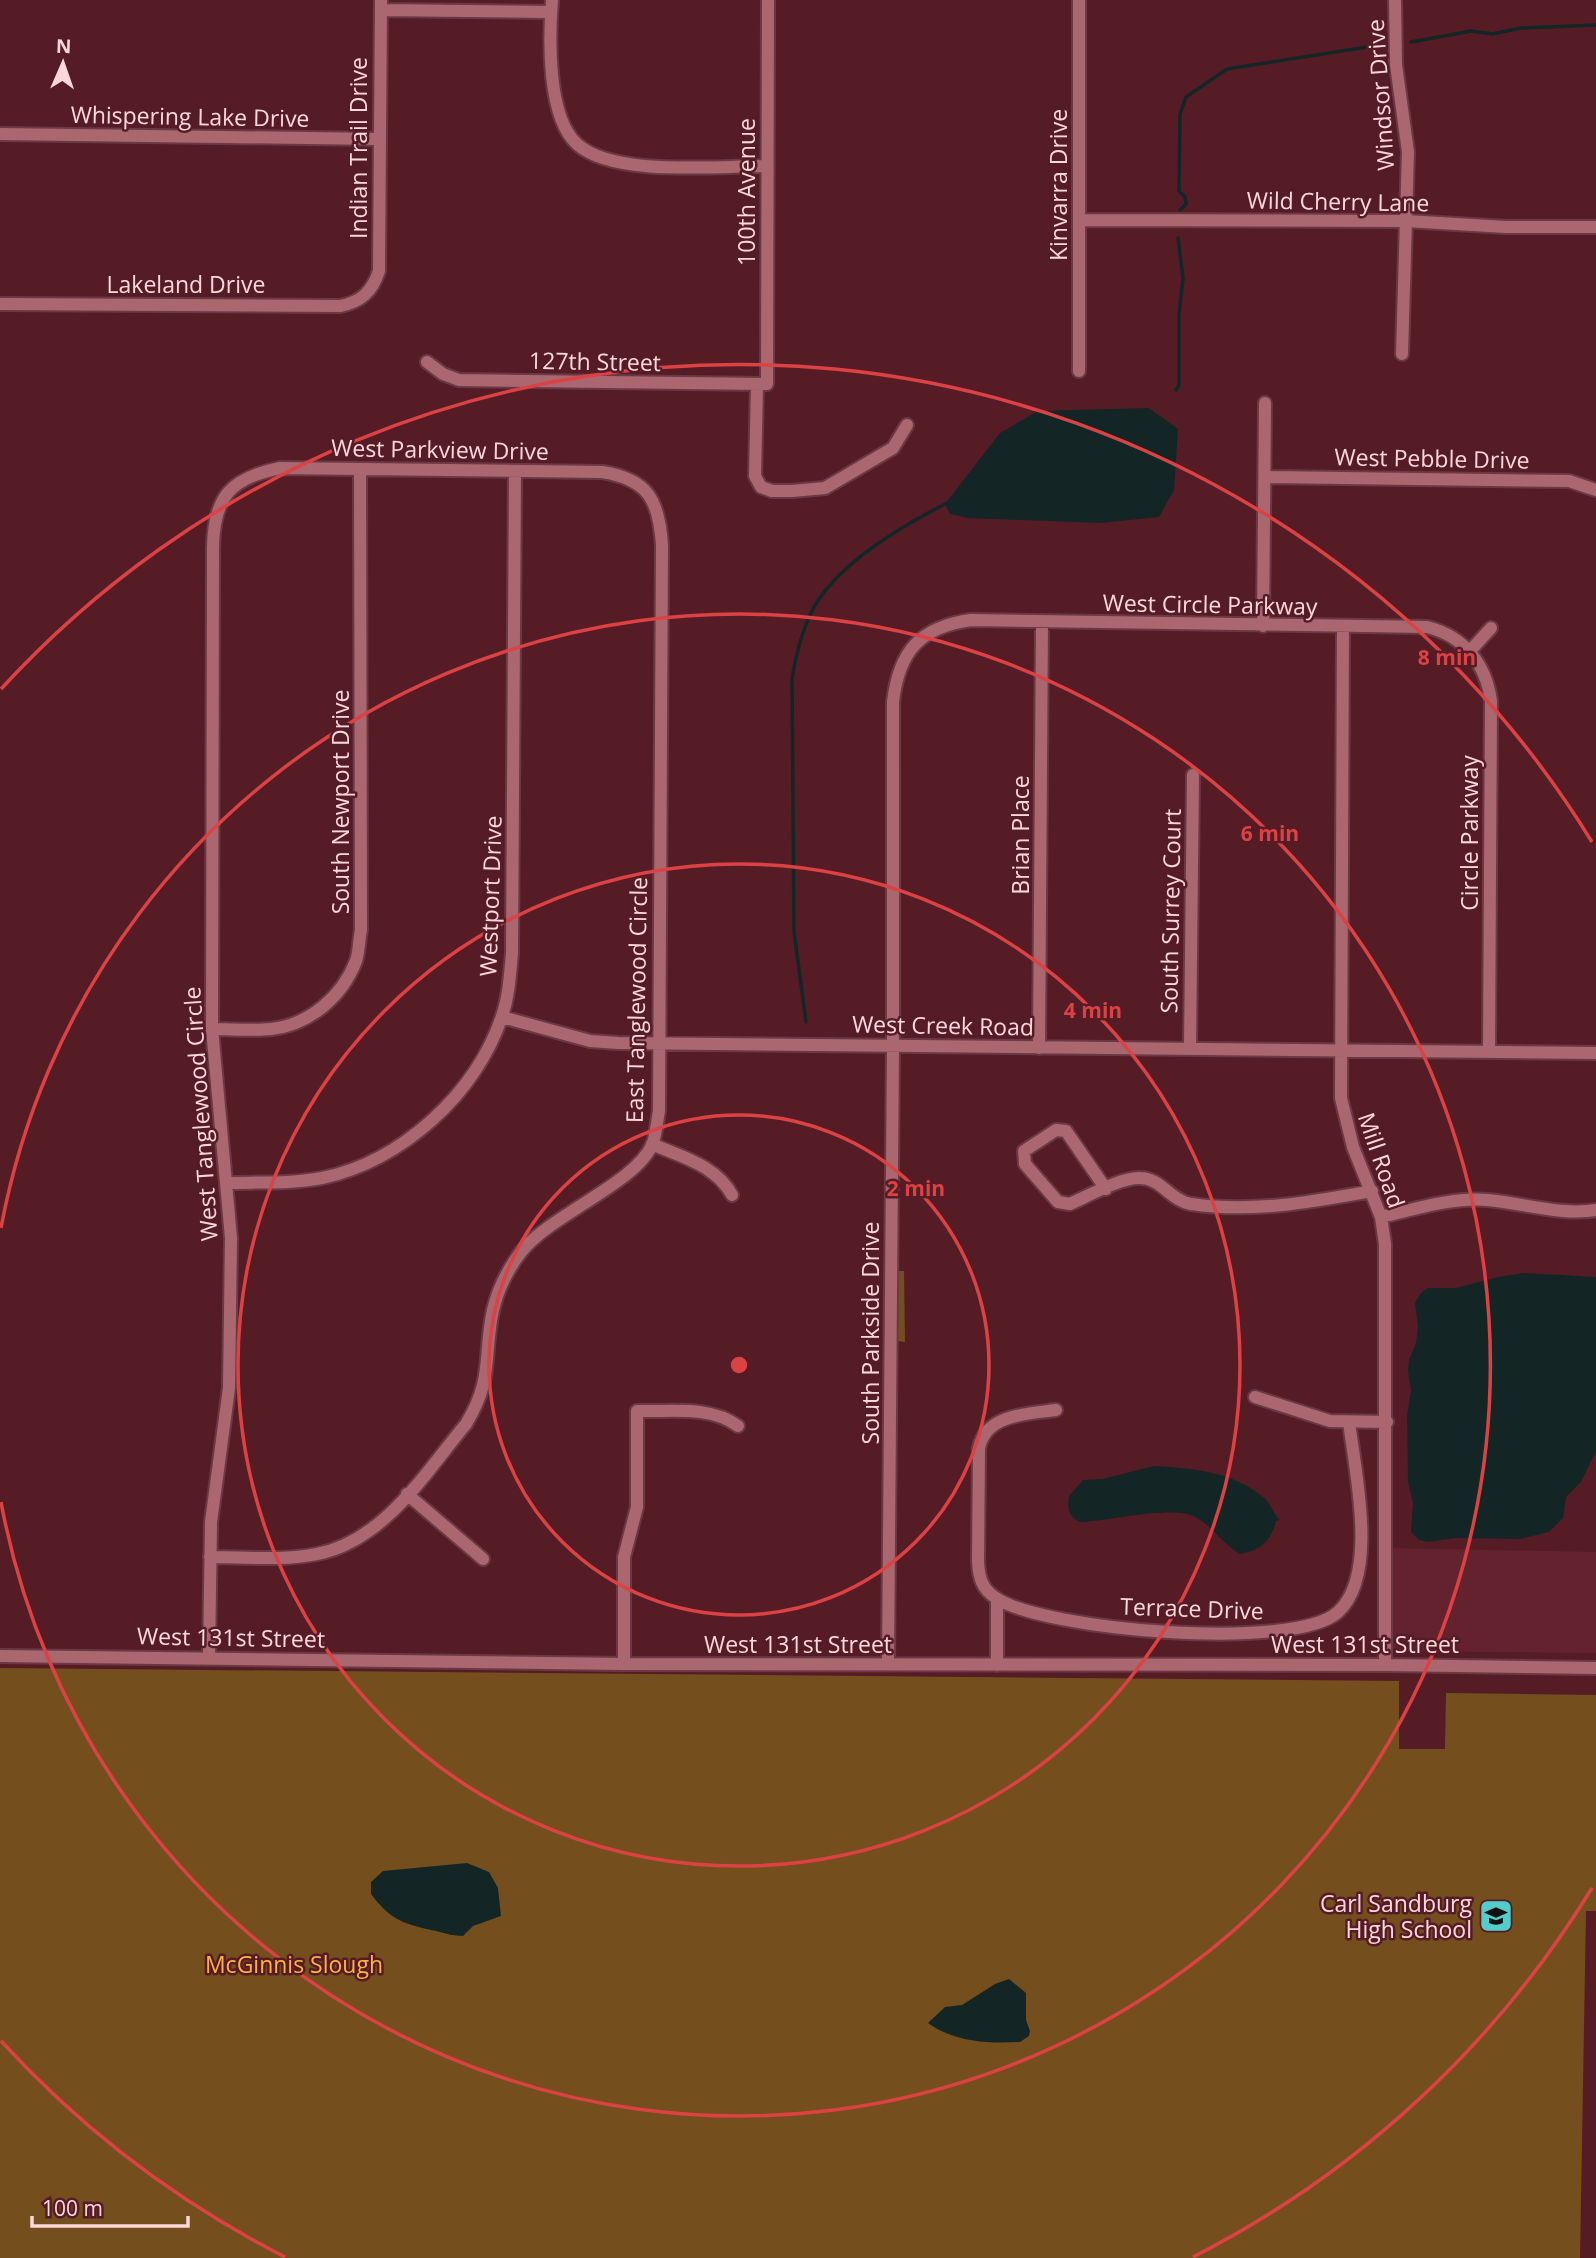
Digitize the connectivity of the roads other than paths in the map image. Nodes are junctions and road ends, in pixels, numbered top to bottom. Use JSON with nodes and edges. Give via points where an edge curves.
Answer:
{"nodes":[{"id":1,"x":768,"y":0,"type":"edge"},
{"id":2,"x":1079,"y":0,"type":"edge"},
{"id":3,"x":1395,"y":0,"type":"edge"},
{"id":4,"x":381,"y":5,"type":"edge"},
{"id":5,"x":552,"y":6,"type":"edge"},
{"id":6,"x":0,"y":134,"type":"edge"},
{"id":7,"x":379,"y":139,"type":"junction"},
{"id":8,"x":766,"y":166,"type":"junction"},
{"id":9,"x":1079,"y":220,"type":"junction"},
{"id":10,"x":1406,"y":221,"type":"junction"},
{"id":11,"x":1596,"y":227,"type":"edge"},
{"id":12,"x":367,"y":294,"type":"joint"},
{"id":13,"x":0,"y":304,"type":"edge"},
{"id":14,"x":1402,"y":354,"type":"dead end"},
{"id":15,"x":427,"y":362,"type":"dead end"},
{"id":16,"x":1079,"y":371,"type":"dead end"},
{"id":17,"x":762,"y":384,"type":"junction"},
{"id":18,"x":1265,"y":403,"type":"dead end"},
{"id":19,"x":907,"y":425,"type":"dead end"},
{"id":20,"x":360,"y":469,"type":"junction"},
{"id":21,"x":515,"y":471,"type":"junction"},
{"id":22,"x":1265,"y":477,"type":"junction"},
{"id":23,"x":232,"y":486,"type":"joint"},
{"id":24,"x":647,"y":489,"type":"joint"},
{"id":25,"x":1596,"y":490,"type":"edge"},
{"id":26,"x":1042,"y":622,"type":"junction"},
{"id":27,"x":1263,"y":626,"type":"junction"},
{"id":28,"x":1343,"y":628,"type":"junction"},
{"id":29,"x":1491,"y":628,"type":"dead end"},
{"id":30,"x":1470,"y":651,"type":"junction"},
{"id":31,"x":900,"y":667,"type":"joint"},
{"id":32,"x":1193,"y":775,"type":"dead end"},
{"id":33,"x":502,"y":1017,"type":"junction"},
{"id":34,"x":212,"y":1029,"type":"junction"},
{"id":35,"x":658,"y":1044,"type":"junction"},
{"id":36,"x":893,"y":1045,"type":"junction"},
{"id":37,"x":1039,"y":1048,"type":"junction"},
{"id":38,"x":1190,"y":1048,"type":"junction"},
{"id":39,"x":1341,"y":1050,"type":"junction"},
{"id":40,"x":1489,"y":1051,"type":"junction"},
{"id":41,"x":1596,"y":1053,"type":"edge"},
{"id":42,"x":652,"y":1144,"type":"junction"},
{"id":43,"x":226,"y":1183,"type":"junction"},
{"id":44,"x":1105,"y":1189,"type":"junction"},
{"id":45,"x":1372,"y":1191,"type":"junction"},
{"id":46,"x":732,"y":1195,"type":"dead end"},
{"id":47,"x":1596,"y":1210,"type":"edge"},
{"id":48,"x":1381,"y":1217,"type":"junction"},
{"id":49,"x":1255,"y":1396,"type":"dead end"},
{"id":50,"x":1056,"y":1410,"type":"dead end"},
{"id":51,"x":1349,"y":1422,"type":"junction"},
{"id":52,"x":1387,"y":1423,"type":"junction"},
{"id":53,"x":738,"y":1426,"type":"dead end"},
{"id":54,"x":407,"y":1494,"type":"junction"},
{"id":55,"x":210,"y":1557,"type":"junction"},
{"id":56,"x":483,"y":1559,"type":"dead end"},
{"id":57,"x":996,"y":1600,"type":"junction"},
{"id":58,"x":0,"y":1656,"type":"edge"},
{"id":59,"x":209,"y":1658,"type":"junction"},
{"id":60,"x":624,"y":1664,"type":"junction"},
{"id":61,"x":888,"y":1664,"type":"junction"},
{"id":62,"x":997,"y":1665,"type":"junction"},
{"id":63,"x":1385,"y":1665,"type":"junction"},
{"id":64,"x":1596,"y":1668,"type":"edge"}],
"edges":[{"from":1,"to":8,"type":"street","name":"100th Avenue"},
{"from":2,"to":9,"type":"street","name":"Kinvarra Drive"},
{"from":3,"to":10,"type":"street","name":"Windsor Drive","via":[[1396,65],[1408,152]]},
{"from":4,"to":5,"type":"street"},
{"from":4,"to":7,"type":"street","name":"Indian Trail Drive"},
{"from":5,"to":8,"type":"street","via":[[555,97],[559,119],[577,144],[605,159],[636,166]]},
{"from":6,"to":7,"type":"street","name":"Whispering Lake Drive"},
{"from":7,"to":12,"type":"street","name":"Indian Trail Drive","via":[[379,271]]},
{"from":8,"to":17,"type":"street","name":"100th Avenue"},
{"from":9,"to":10,"type":"street","name":"Wild Cherry Lane"},
{"from":9,"to":16,"type":"street","name":"Kinvarra Drive"},
{"from":10,"to":11,"type":"street","name":"Wild Cherry Lane"},
{"from":10,"to":14,"type":"street","name":"Windsor Drive"},
{"from":12,"to":13,"type":"street","name":"Lakeland Drive","via":[[356,303],[340,306]]},
{"from":15,"to":17,"type":"street","name":"127th Street","via":[[459,380]]},
{"from":17,"to":19,"type":"street","name":"100th Avenue","via":[[755,476],[761,487],[772,491],[815,491],[834,484],[892,448]]},
{"from":18,"to":22,"type":"street"},
{"from":20,"to":21,"type":"street","name":"West Parkview Drive"},
{"from":20,"to":23,"type":"street","name":"West Parkview Drive","via":[[280,468]]},
{"from":20,"to":34,"type":"street","name":"South Newport Drive","via":[[361,930],[356,960],[341,990],[296,1023]]},
{"from":21,"to":24,"type":"street","name":"West Parkview Drive","via":[[602,472],[620,475]]},
{"from":21,"to":33,"type":"street","name":"Westport Drive","via":[[512,953]]},
{"from":22,"to":25,"type":"street","name":"West Pebble Drive","via":[[1569,481]]},
{"from":22,"to":27,"type":"street"},
{"from":23,"to":34,"type":"street","name":"West Tanglewood Circle","via":[[223,499],[213,538]]},
{"from":24,"to":35,"type":"street","name":"East Tanglewood Circle","via":[[661,524],[662,545]]},
{"from":26,"to":27,"type":"street","name":"West Circle Parkway"},
{"from":26,"to":31,"type":"street","name":"West Circle Parkway","via":[[971,620],[943,626],[916,642]]},
{"from":26,"to":37,"type":"street","name":"Brian Place"},
{"from":27,"to":28,"type":"street","name":"West Circle Parkway"},
{"from":28,"to":30,"type":"street","name":"West Circle Parkway","via":[[1427,627],[1443,631]]},
{"from":28,"to":39,"type":"street","name":"Mill Road"},
{"from":29,"to":30,"type":"street"},
{"from":30,"to":40,"type":"street","name":"Circle Parkway","via":[[1488,683],[1490,701]]},
{"from":31,"to":36,"type":"street","name":"South Parkside Drive","via":[[893,702]]},
{"from":32,"to":38,"type":"street","name":"South Surrey Court"},
{"from":33,"to":35,"type":"street","name":"West Creek Road","via":[[590,1041]]},
{"from":33,"to":43,"type":"street","name":"Westport Drive","via":[[464,1087],[415,1135],[350,1170],[324,1178]]},
{"from":34,"to":43,"type":"street","name":"West Tanglewood Circle"},
{"from":35,"to":36,"type":"street","name":"West Creek Road"},
{"from":35,"to":42,"type":"street","name":"East Tanglewood Circle","via":[[659,1111]]},
{"from":36,"to":37,"type":"street","name":"West Creek Road"},
{"from":36,"to":61,"type":"street","name":"South Parkside Drive"},
{"from":37,"to":38,"type":"street","name":"West Creek Road"},
{"from":38,"to":39,"type":"street","name":"West Creek Road"},
{"from":39,"to":40,"type":"street","name":"West Creek Road"},
{"from":39,"to":45,"type":"street","name":"Mill Road","via":[[1345,1123]]},
{"from":40,"to":41,"type":"street","name":"West Creek Road"},
{"from":42,"to":46,"type":"street","via":[[706,1168],[724,1181]]},
{"from":42,"to":54,"type":"street","name":"East Tanglewood Circle","via":[[626,1174],[542,1232],[523,1251],[500,1289],[493,1311],[488,1367],[477,1406]]},
{"from":43,"to":55,"type":"street","name":"West Tanglewood Circle","via":[[231,1238],[229,1388]]},
{"from":44,"to":44,"type":"street","via":[[1070,1204],[1058,1202],[1025,1164],[1024,1152],[1056,1130],[1066,1131]]},
{"from":44,"to":45,"type":"street","via":[[1139,1177],[1156,1182],[1190,1204],[1252,1208]]},
{"from":45,"to":48,"type":"street","name":"Mill Road"},
{"from":47,"to":48,"type":"street","via":[[1466,1200]]},
{"from":48,"to":52,"type":"street","name":"Mill Road"},
{"from":49,"to":51,"type":"street","via":[[1330,1421]]},
{"from":50,"to":57,"type":"street","via":[[998,1422],[981,1437],[979,1577]]},
{"from":51,"to":52,"type":"street"},
{"from":51,"to":57,"type":"street","name":"Terrace Drive","via":[[1361,1521],[1359,1569],[1347,1601],[1324,1622],[1293,1630],[1222,1634],[1123,1628],[1061,1619]]},
{"from":52,"to":63,"type":"street","name":"Mill Road"},
{"from":53,"to":60,"type":"street","via":[[713,1413],[636,1411],[637,1507],[624,1557]]},
{"from":54,"to":55,"type":"street","name":"East Tanglewood Circle","via":[[365,1536],[337,1549],[294,1557]]},
{"from":54,"to":56,"type":"street"},
{"from":55,"to":59,"type":"street","name":"West Tanglewood Circle"},
{"from":57,"to":62,"type":"street"},
{"from":58,"to":59,"type":"street","name":"West 131st Street"},
{"from":59,"to":60,"type":"street","name":"West 131st Street"},
{"from":60,"to":61,"type":"street","name":"West 131st Street"},
{"from":61,"to":62,"type":"street","name":"West 131st Street"},
{"from":62,"to":63,"type":"street","name":"West 131st Street"},
{"from":63,"to":64,"type":"street","name":"West 131st Street"}]}
